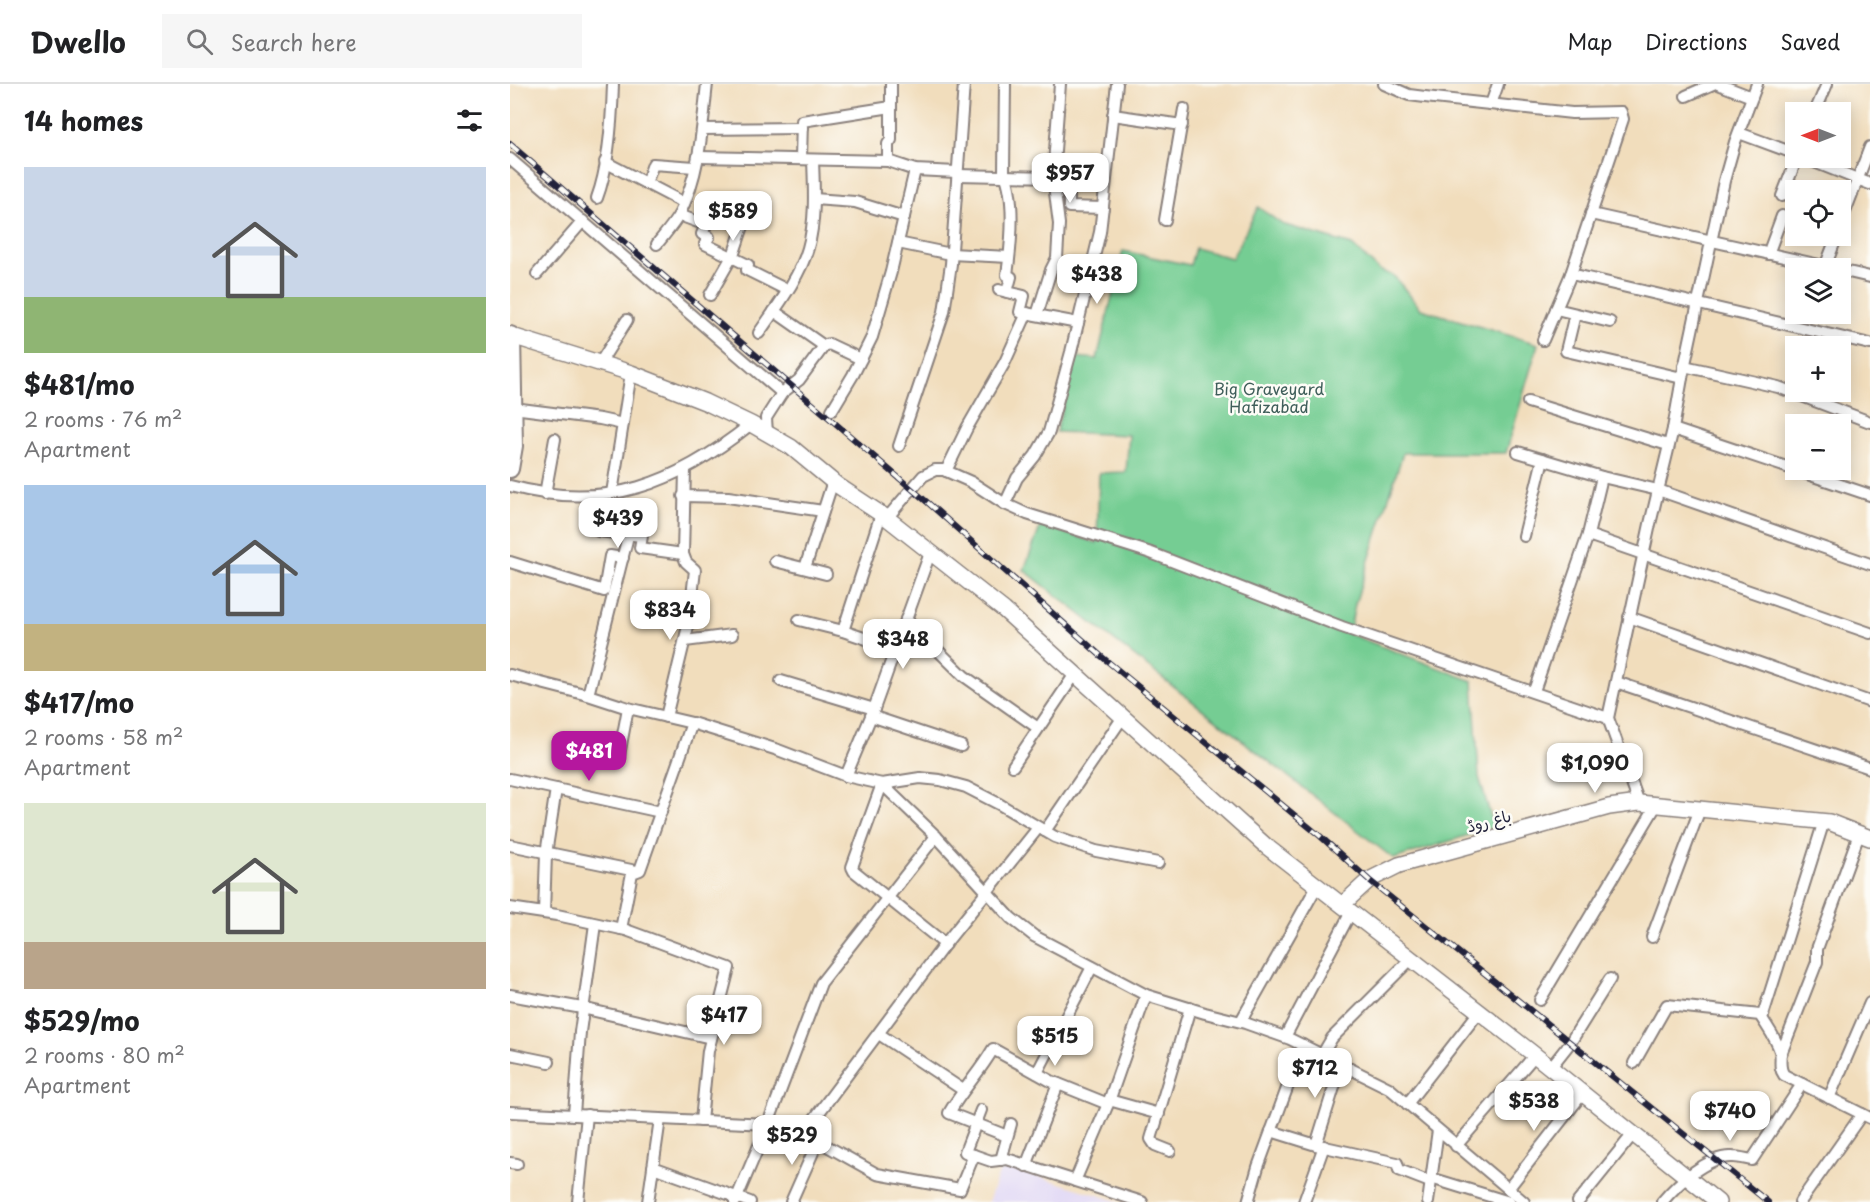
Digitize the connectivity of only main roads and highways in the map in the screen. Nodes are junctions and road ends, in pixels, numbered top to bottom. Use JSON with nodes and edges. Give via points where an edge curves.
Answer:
{"nodes":[{"id":1,"x":511,"y":335,"type":"edge"},
{"id":2,"x":511,"y":462,"type":"edge"}],
"edges":[{"from":1,"to":2,"type":"main road"}]}
